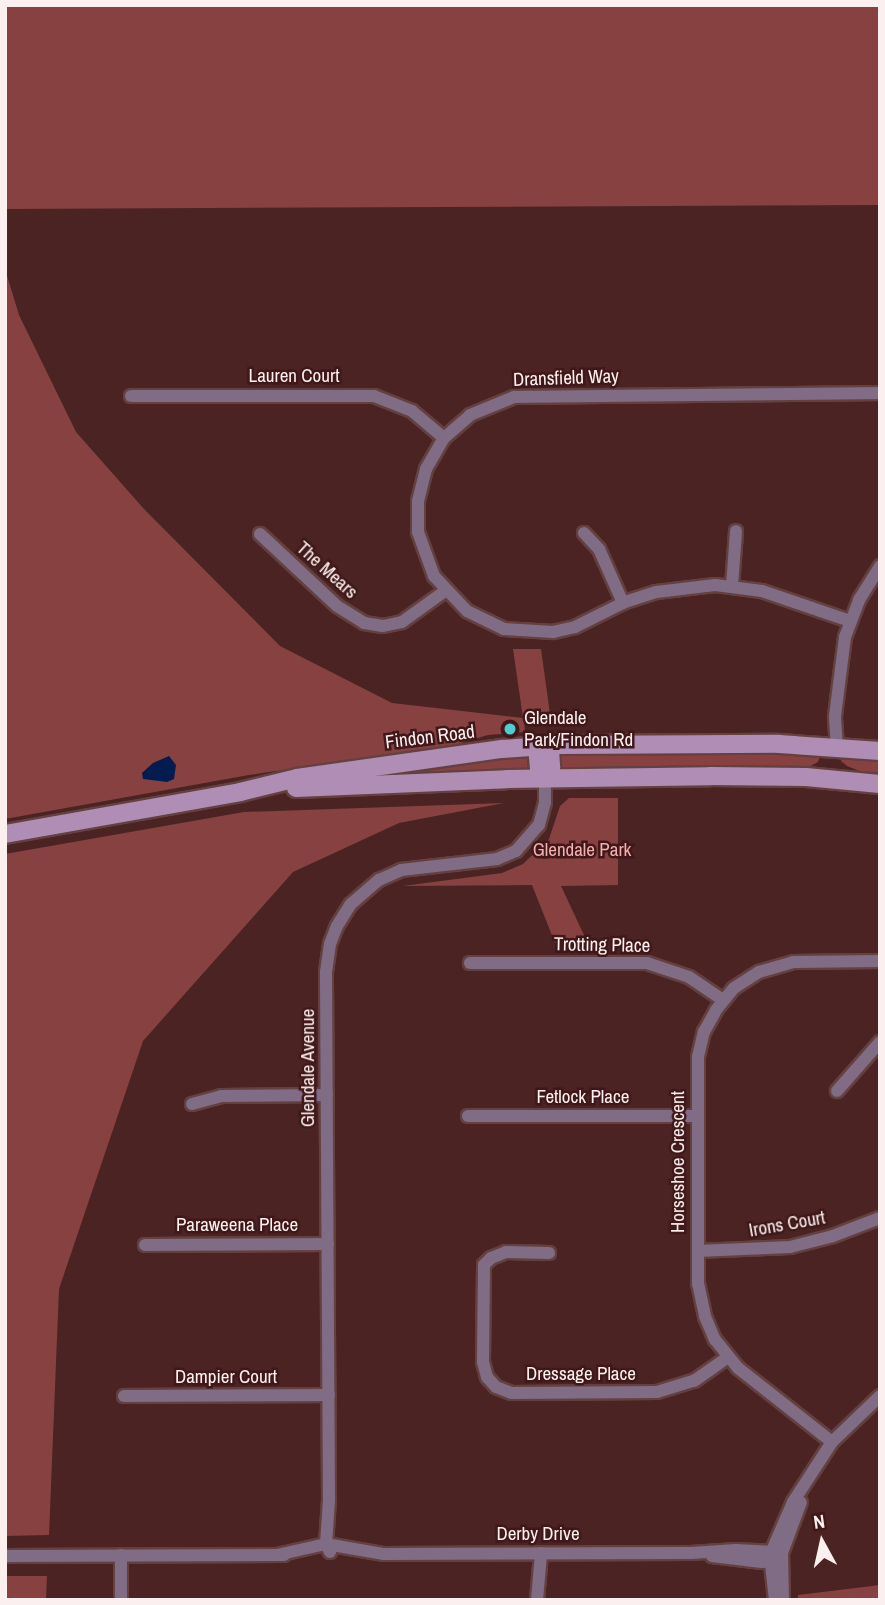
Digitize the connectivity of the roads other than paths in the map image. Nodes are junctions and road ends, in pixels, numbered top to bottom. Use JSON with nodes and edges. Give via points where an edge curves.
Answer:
{"nodes":[{"id":1,"x":880,"y":393,"type":"edge"},
{"id":2,"x":131,"y":396,"type":"dead end"},
{"id":3,"x":444,"y":438,"type":"junction"},
{"id":4,"x":736,"y":531,"type":"dead end"},
{"id":5,"x":584,"y":533,"type":"dead end"},
{"id":6,"x":260,"y":534,"type":"dead end"},
{"id":7,"x":880,"y":566,"type":"edge"},
{"id":8,"x":732,"y":586,"type":"junction"},
{"id":9,"x":446,"y":591,"type":"junction"},
{"id":10,"x":623,"y":603,"type":"junction"},
{"id":11,"x":850,"y":621,"type":"junction"},
{"id":12,"x":544,"y":746,"type":"junction"},
{"id":13,"x":832,"y":747,"type":"junction"},
{"id":14,"x":880,"y":751,"type":"edge"},
{"id":15,"x":545,"y":778,"type":"junction"},
{"id":16,"x":829,"y":778,"type":"junction"},
{"id":17,"x":880,"y":784,"type":"edge"},
{"id":18,"x":240,"y":792,"type":"junction"},
{"id":19,"x":5,"y":834,"type":"edge"},
{"id":20,"x":880,"y":961,"type":"edge"},
{"id":21,"x":470,"y":964,"type":"dead end"},
{"id":22,"x":723,"y":1000,"type":"junction"},
{"id":23,"x":880,"y":1042,"type":"edge"},
{"id":24,"x":837,"y":1091,"type":"dead end"},
{"id":25,"x":327,"y":1095,"type":"junction"},
{"id":26,"x":192,"y":1104,"type":"dead end"},
{"id":27,"x":468,"y":1116,"type":"dead end"},
{"id":28,"x":698,"y":1116,"type":"junction"},
{"id":29,"x":880,"y":1218,"type":"edge"},
{"id":30,"x":328,"y":1244,"type":"junction"},
{"id":31,"x":145,"y":1245,"type":"dead end"},
{"id":32,"x":698,"y":1251,"type":"junction"},
{"id":33,"x":549,"y":1253,"type":"dead end"},
{"id":34,"x":728,"y":1357,"type":"junction"},
{"id":35,"x":329,"y":1395,"type":"junction"},
{"id":36,"x":124,"y":1396,"type":"dead end"},
{"id":37,"x":880,"y":1396,"type":"edge"},
{"id":38,"x":832,"y":1442,"type":"junction"},
{"id":39,"x":330,"y":1547,"type":"junction"},
{"id":40,"x":536,"y":1553,"type":"junction"},
{"id":41,"x":121,"y":1555,"type":"junction"},
{"id":42,"x":5,"y":1556,"type":"edge"},
{"id":43,"x":774,"y":1557,"type":"junction"},
{"id":44,"x":537,"y":1599,"type":"edge"},
{"id":45,"x":121,"y":1600,"type":"edge"},
{"id":46,"x":775,"y":1600,"type":"edge"},
{"id":47,"x":783,"y":1600,"type":"edge"}],
"edges":[{"from":1,"to":3,"type":"street","name":"Dransfield Way","via":[[529,395],[484,407]]},
{"from":2,"to":3,"type":"street","name":"Lauren Court","via":[[374,396],[412,411]]},
{"from":3,"to":9,"type":"street","name":"Dransfield Way","via":[[426,469],[417,517],[425,555]]},
{"from":4,"to":8,"type":"street"},
{"from":5,"to":10,"type":"street","via":[[600,550]]},
{"from":6,"to":9,"type":"street","name":"The Mears","via":[[337,606],[364,624],[402,622]]},
{"from":7,"to":11,"type":"street"},
{"from":8,"to":10,"type":"street","name":"Dransfield Way","via":[[676,588]]},
{"from":8,"to":11,"type":"street","name":"Dransfield Way"},
{"from":9,"to":10,"type":"street","name":"Dransfield Way","via":[[481,620],[530,633],[575,626]]},
{"from":11,"to":13,"type":"street","via":[[841,657]]},
{"from":12,"to":13,"type":"main road","name":"Findon Road"},
{"from":12,"to":15,"type":"main road","via":[[539,769]]},
{"from":12,"to":18,"type":"main road","name":"Findon Road","via":[[368,766]]},
{"from":13,"to":14,"type":"main road","name":"Findon Road"},
{"from":13,"to":16,"type":"main road"},
{"from":15,"to":16,"type":"main road","name":"Findon Road"},
{"from":15,"to":18,"type":"main road","name":"Findon Road"},
{"from":15,"to":25,"type":"street","name":"Glendale Avenue","via":[[539,825],[516,851],[497,859],[401,870],[368,887],[343,915],[327,957]]},
{"from":16,"to":17,"type":"main road","name":"Findon Road"},
{"from":18,"to":19,"type":"main road","name":"Findon Road"},
{"from":20,"to":22,"type":"street","name":"Horseshoe Crescent","via":[[777,965],[744,980]]},
{"from":21,"to":22,"type":"street","name":"Trotting Place","via":[[648,963],[682,974]]},
{"from":22,"to":28,"type":"street","name":"Horseshoe Crescent","via":[[701,1043]]},
{"from":23,"to":24,"type":"street"},
{"from":25,"to":26,"type":"street","via":[[221,1096]]},
{"from":25,"to":30,"type":"street","name":"Glendale Avenue"},
{"from":27,"to":28,"type":"street","name":"Fetlock Place"},
{"from":28,"to":32,"type":"street","name":"Horseshoe Crescent"},
{"from":29,"to":32,"type":"street","name":"Irons Court","via":[[811,1243]]},
{"from":30,"to":31,"type":"street","name":"Paraweena Place"},
{"from":30,"to":35,"type":"street","name":"Glendale Avenue"},
{"from":32,"to":34,"type":"street","name":"Horseshoe Crescent","via":[[702,1305],[709,1328]]},
{"from":33,"to":34,"type":"street","name":"Dressage Place","via":[[506,1252],[494,1255],[484,1265],[483,1362],[496,1387],[512,1393],[657,1392],[694,1381]]},
{"from":34,"to":38,"type":"street","name":"Horseshoe Crescent"},
{"from":35,"to":36,"type":"street","name":"Dampier Court"},
{"from":35,"to":39,"type":"street","name":"Glendale Avenue"},
{"from":37,"to":38,"type":"street"},
{"from":38,"to":43,"type":"street","via":[[805,1482],[794,1526]]},
{"from":39,"to":40,"type":"street","name":"Derby Drive","via":[[384,1554]]},
{"from":39,"to":41,"type":"street","name":"Derby Drive","via":[[277,1555]]},
{"from":40,"to":43,"type":"street","name":"Derby Drive"},
{"from":40,"to":44,"type":"street"},
{"from":41,"to":42,"type":"street","name":"Derby Drive"},
{"from":41,"to":45,"type":"street"},
{"from":43,"to":46,"type":"street"},
{"from":43,"to":47,"type":"street"}]}
